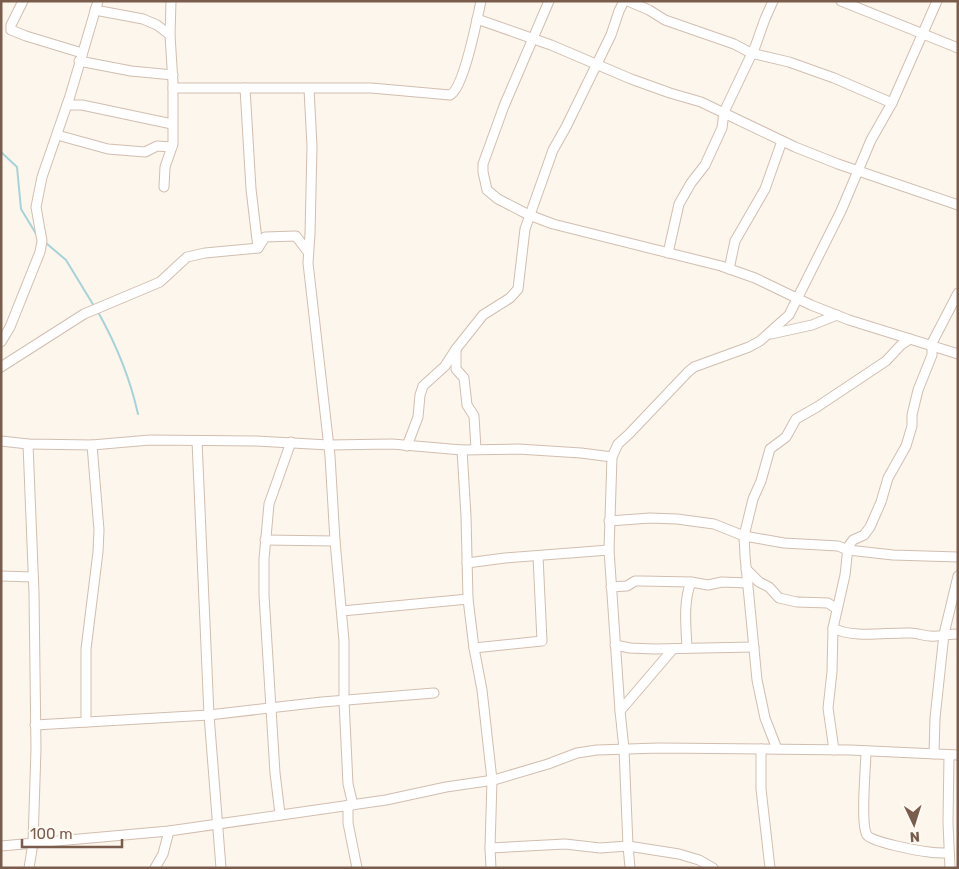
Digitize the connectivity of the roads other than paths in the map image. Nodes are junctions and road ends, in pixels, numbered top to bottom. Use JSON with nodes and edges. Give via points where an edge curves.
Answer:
{"nodes":[{"id":1,"x":23,"y":1,"type":"edge"},
{"id":2,"x":171,"y":1,"type":"edge"},
{"id":3,"x":481,"y":1,"type":"edge"},
{"id":4,"x":549,"y":1,"type":"edge"},
{"id":5,"x":626,"y":1,"type":"edge"},
{"id":6,"x":773,"y":1,"type":"edge"},
{"id":7,"x":841,"y":1,"type":"edge"},
{"id":8,"x":937,"y":1,"type":"edge"},
{"id":9,"x":96,"y":6,"type":"edge"},
{"id":10,"x":477,"y":19,"type":"junction"},
{"id":11,"x":921,"y":33,"type":"junction"},
{"id":12,"x":170,"y":35,"type":"junction"},
{"id":13,"x":532,"y":38,"type":"junction"},
{"id":14,"x":958,"y":48,"type":"edge"},
{"id":15,"x":752,"y":54,"type":"junction"},
{"id":16,"x":80,"y":57,"type":"junction"},
{"id":17,"x":596,"y":65,"type":"junction"},
{"id":18,"x":172,"y":75,"type":"junction"},
{"id":19,"x":173,"y":88,"type":"junction"},
{"id":20,"x":245,"y":88,"type":"junction"},
{"id":21,"x":309,"y":89,"type":"junction"},
{"id":22,"x":892,"y":103,"type":"junction"},
{"id":23,"x":67,"y":105,"type":"junction"},
{"id":24,"x":724,"y":112,"type":"junction"},
{"id":25,"x":172,"y":124,"type":"junction"},
{"id":26,"x":57,"y":136,"type":"junction"},
{"id":27,"x":782,"y":141,"type":"junction"},
{"id":28,"x":172,"y":148,"type":"junction"},
{"id":29,"x":858,"y":170,"type":"junction"},
{"id":30,"x":164,"y":187,"type":"dead end"},
{"id":31,"x":958,"y":206,"type":"edge"},
{"id":32,"x":529,"y":215,"type":"junction"},
{"id":33,"x":258,"y":248,"type":"junction"},
{"id":34,"x":308,"y":252,"type":"junction"},
{"id":35,"x":668,"y":253,"type":"junction"},
{"id":36,"x":729,"y":269,"type":"junction"},
{"id":37,"x":958,"y":293,"type":"edge"},
{"id":38,"x":799,"y":298,"type":"junction"},
{"id":39,"x":837,"y":315,"type":"junction"},
{"id":40,"x":766,"y":336,"type":"junction"},
{"id":41,"x":910,"y":339,"type":"junction"},
{"id":42,"x":1,"y":342,"type":"edge"},
{"id":43,"x":932,"y":347,"type":"junction"},
{"id":44,"x":456,"y":349,"type":"junction"},
{"id":45,"x":958,"y":354,"type":"edge"},
{"id":46,"x":1,"y":367,"type":"edge"},
{"id":47,"x":1,"y":441,"type":"edge"},
{"id":48,"x":197,"y":441,"type":"junction"},
{"id":49,"x":291,"y":442,"type":"junction"},
{"id":50,"x":28,"y":444,"type":"junction"},
{"id":51,"x":92,"y":445,"type":"junction"},
{"id":52,"x":329,"y":445,"type":"junction"},
{"id":53,"x":408,"y":446,"type":"junction"},
{"id":54,"x":476,"y":449,"type":"junction"},
{"id":55,"x":462,"y":450,"type":"junction"},
{"id":56,"x":612,"y":457,"type":"junction"},
{"id":57,"x":609,"y":520,"type":"junction"},
{"id":58,"x":744,"y":536,"type":"junction"},
{"id":59,"x":265,"y":540,"type":"junction"},
{"id":60,"x":335,"y":542,"type":"junction"},
{"id":61,"x":609,"y":550,"type":"junction"},
{"id":62,"x":848,"y":550,"type":"junction"},
{"id":63,"x":538,"y":556,"type":"junction"},
{"id":64,"x":958,"y":557,"type":"edge"},
{"id":65,"x":467,"y":563,"type":"junction"},
{"id":66,"x":746,"y":569,"type":"junction"},
{"id":67,"x":1,"y":576,"type":"edge"},
{"id":68,"x":33,"y":576,"type":"junction"},
{"id":69,"x":958,"y":576,"type":"edge"},
{"id":70,"x":691,"y":582,"type":"junction"},
{"id":71,"x":748,"y":583,"type":"junction"},
{"id":72,"x":611,"y":587,"type":"junction"},
{"id":73,"x":468,"y":600,"type":"junction"},
{"id":74,"x":837,"y":609,"type":"junction"},
{"id":75,"x":342,"y":611,"type":"junction"},
{"id":76,"x":832,"y":628,"type":"junction"},
{"id":77,"x":944,"y":634,"type":"junction"},
{"id":78,"x":958,"y":634,"type":"edge"},
{"id":79,"x":615,"y":645,"type":"junction"},
{"id":80,"x":754,"y":646,"type":"junction"},
{"id":81,"x":474,"y":648,"type":"junction"},
{"id":82,"x":687,"y":648,"type":"junction"},
{"id":83,"x":673,"y":649,"type":"junction"},
{"id":84,"x":434,"y":693,"type":"dead end"},
{"id":85,"x":344,"y":701,"type":"junction"},
{"id":86,"x":271,"y":708,"type":"junction"},
{"id":87,"x":620,"y":711,"type":"junction"},
{"id":88,"x":209,"y":715,"type":"junction"},
{"id":89,"x":86,"y":722,"type":"junction"},
{"id":90,"x":35,"y":725,"type":"junction"},
{"id":91,"x":624,"y":749,"type":"junction"},
{"id":92,"x":761,"y":749,"type":"junction"},
{"id":93,"x":776,"y":749,"type":"junction"},
{"id":94,"x":834,"y":750,"type":"junction"},
{"id":95,"x":866,"y":751,"type":"junction"},
{"id":96,"x":934,"y":754,"type":"junction"},
{"id":97,"x":954,"y":755,"type":"edge"},
{"id":98,"x":492,"y":780,"type":"junction"},
{"id":99,"x":350,"y":805,"type":"junction"},
{"id":100,"x":280,"y":814,"type":"junction"},
{"id":101,"x":218,"y":824,"type":"junction"},
{"id":102,"x":169,"y":831,"type":"junction"},
{"id":103,"x":33,"y":843,"type":"junction"},
{"id":104,"x":1,"y":846,"type":"edge"},
{"id":105,"x":628,"y":846,"type":"junction"},
{"id":106,"x":490,"y":848,"type":"junction"},
{"id":107,"x":948,"y":853,"type":"junction"},
{"id":108,"x":29,"y":868,"type":"edge"},
{"id":109,"x":155,"y":868,"type":"edge"},
{"id":110,"x":220,"y":868,"type":"edge"},
{"id":111,"x":357,"y":868,"type":"edge"},
{"id":112,"x":491,"y":868,"type":"edge"},
{"id":113,"x":630,"y":868,"type":"edge"},
{"id":114,"x":713,"y":868,"type":"edge"},
{"id":115,"x":770,"y":868,"type":"edge"},
{"id":116,"x":950,"y":868,"type":"edge"}],
"edges":[{"from":1,"to":16,"type":"street","via":[[11,25],[12,30]]},
{"from":2,"to":12,"type":"street"},
{"from":3,"to":10,"type":"street"},
{"from":4,"to":13,"type":"street"},
{"from":5,"to":15,"type":"street"},
{"from":5,"to":17,"type":"street","via":[[618,11],[611,35]]},
{"from":6,"to":15,"type":"street"},
{"from":7,"to":11,"type":"street"},
{"from":8,"to":11,"type":"street"},
{"from":9,"to":12,"type":"street","via":[[143,19]]},
{"from":9,"to":16,"type":"street"},
{"from":10,"to":13,"type":"street"},
{"from":10,"to":21,"type":"street","via":[[459,84],[450,95],[371,88]]},
{"from":11,"to":14,"type":"street"},
{"from":11,"to":22,"type":"street"},
{"from":12,"to":18,"type":"street"},
{"from":13,"to":17,"type":"street"},
{"from":13,"to":32,"type":"street","via":[[483,164],[485,184],[490,193]]},
{"from":15,"to":22,"type":"street","via":[[789,62]]},
{"from":15,"to":24,"type":"street"},
{"from":16,"to":18,"type":"street","via":[[131,71]]},
{"from":16,"to":23,"type":"street"},
{"from":17,"to":24,"type":"street"},
{"from":17,"to":32,"type":"street","via":[[553,150]]},
{"from":18,"to":19,"type":"street"},
{"from":19,"to":20,"type":"street"},
{"from":19,"to":25,"type":"street"},
{"from":20,"to":21,"type":"street"},
{"from":20,"to":33,"type":"street"},
{"from":21,"to":34,"type":"street","via":[[312,146]]},
{"from":22,"to":29,"type":"street"},
{"from":23,"to":25,"type":"street"},
{"from":23,"to":26,"type":"street"},
{"from":24,"to":27,"type":"street"},
{"from":24,"to":35,"type":"street","via":[[722,128],[706,165],[690,183],[679,204]]},
{"from":25,"to":28,"type":"street"},
{"from":26,"to":28,"type":"street","via":[[108,149],[145,152],[157,146]]},
{"from":26,"to":42,"type":"street","via":[[37,202],[42,241],[40,252]]},
{"from":27,"to":29,"type":"street"},
{"from":27,"to":36,"type":"street","via":[[764,189],[735,242]]},
{"from":28,"to":30,"type":"street","via":[[165,166]]},
{"from":29,"to":31,"type":"street"},
{"from":29,"to":38,"type":"street"},
{"from":32,"to":35,"type":"street"},
{"from":32,"to":44,"type":"street","via":[[518,289],[483,315]]},
{"from":33,"to":34,"type":"street","via":[[265,236],[293,235]]},
{"from":33,"to":46,"type":"street","via":[[188,257],[160,282],[84,314]]},
{"from":34,"to":52,"type":"street"},
{"from":35,"to":36,"type":"street"},
{"from":36,"to":38,"type":"street"},
{"from":37,"to":43,"type":"street"},
{"from":38,"to":39,"type":"street"},
{"from":38,"to":40,"type":"street","via":[[789,314]]},
{"from":39,"to":40,"type":"street"},
{"from":39,"to":41,"type":"street"},
{"from":40,"to":56,"type":"street","via":[[725,358],[694,367],[618,444]]},
{"from":41,"to":43,"type":"street"},
{"from":41,"to":58,"type":"street","via":[[886,361],[818,408],[796,419],[786,437],[770,449]]},
{"from":43,"to":45,"type":"street"},
{"from":43,"to":62,"type":"street","via":[[918,390],[910,437],[888,478],[870,528],[849,544]]},
{"from":44,"to":53,"type":"street","via":[[442,370],[421,390],[418,417]]},
{"from":44,"to":54,"type":"street","via":[[456,369],[464,378],[467,405],[474,416]]},
{"from":47,"to":50,"type":"street"},
{"from":48,"to":49,"type":"street"},
{"from":48,"to":51,"type":"street","via":[[150,440]]},
{"from":48,"to":88,"type":"street"},
{"from":49,"to":52,"type":"street"},
{"from":49,"to":59,"type":"street","via":[[269,504]]},
{"from":50,"to":51,"type":"street"},
{"from":50,"to":68,"type":"street"},
{"from":51,"to":89,"type":"street","via":[[99,530],[86,649]]},
{"from":52,"to":53,"type":"street"},
{"from":52,"to":60,"type":"street"},
{"from":53,"to":55,"type":"street"},
{"from":54,"to":55,"type":"street"},
{"from":54,"to":56,"type":"street"},
{"from":55,"to":65,"type":"street"},
{"from":56,"to":57,"type":"street"},
{"from":57,"to":58,"type":"street","via":[[677,518],[714,524]]},
{"from":57,"to":61,"type":"street"},
{"from":58,"to":62,"type":"street","via":[[838,546]]},
{"from":58,"to":66,"type":"street"},
{"from":59,"to":60,"type":"street"},
{"from":59,"to":86,"type":"street","via":[[264,595]]},
{"from":60,"to":75,"type":"street"},
{"from":61,"to":63,"type":"street"},
{"from":61,"to":72,"type":"street"},
{"from":62,"to":64,"type":"street"},
{"from":62,"to":74,"type":"street","via":[[846,575]]},
{"from":63,"to":65,"type":"street"},
{"from":63,"to":81,"type":"street","via":[[542,641]]},
{"from":65,"to":73,"type":"street"},
{"from":66,"to":71,"type":"street"},
{"from":66,"to":74,"type":"street","via":[[779,598],[823,602]]},
{"from":67,"to":68,"type":"street"},
{"from":68,"to":90,"type":"street"},
{"from":69,"to":77,"type":"street"},
{"from":70,"to":71,"type":"street","via":[[708,585]]},
{"from":70,"to":72,"type":"street","via":[[637,581],[627,586]]},
{"from":70,"to":82,"type":"street","via":[[686,605]]},
{"from":71,"to":80,"type":"street"},
{"from":72,"to":79,"type":"street"},
{"from":73,"to":75,"type":"street"},
{"from":73,"to":81,"type":"street"},
{"from":74,"to":76,"type":"street"},
{"from":75,"to":85,"type":"street"},
{"from":76,"to":77,"type":"street","via":[[854,633]]},
{"from":76,"to":94,"type":"street","via":[[828,708]]},
{"from":77,"to":78,"type":"street"},
{"from":77,"to":96,"type":"street"},
{"from":79,"to":83,"type":"street"},
{"from":79,"to":87,"type":"street"},
{"from":80,"to":82,"type":"street"},
{"from":80,"to":93,"type":"street","via":[[765,718]]},
{"from":81,"to":98,"type":"street"},
{"from":82,"to":83,"type":"street"},
{"from":83,"to":87,"type":"street"},
{"from":84,"to":85,"type":"street"},
{"from":85,"to":86,"type":"street"},
{"from":85,"to":99,"type":"street"},
{"from":86,"to":88,"type":"street"},
{"from":86,"to":100,"type":"street"},
{"from":87,"to":91,"type":"street"},
{"from":88,"to":89,"type":"street"},
{"from":88,"to":101,"type":"street"},
{"from":89,"to":90,"type":"street"},
{"from":90,"to":103,"type":"street"},
{"from":91,"to":92,"type":"street"},
{"from":91,"to":98,"type":"street","via":[[577,753]]},
{"from":91,"to":105,"type":"street"},
{"from":92,"to":93,"type":"street"},
{"from":92,"to":115,"type":"street","via":[[761,789]]},
{"from":93,"to":94,"type":"street"},
{"from":94,"to":95,"type":"street"},
{"from":95,"to":96,"type":"street"},
{"from":95,"to":107,"type":"street","via":[[865,821],[868,836],[877,841]]},
{"from":96,"to":97,"type":"street"},
{"from":97,"to":107,"type":"street"},
{"from":98,"to":99,"type":"street"},
{"from":98,"to":106,"type":"street"},
{"from":99,"to":100,"type":"street"},
{"from":99,"to":111,"type":"street","via":[[348,823]]},
{"from":100,"to":101,"type":"street"},
{"from":101,"to":102,"type":"street"},
{"from":101,"to":110,"type":"street"},
{"from":102,"to":103,"type":"street"},
{"from":102,"to":109,"type":"street","via":[[163,854]]},
{"from":103,"to":104,"type":"street"},
{"from":103,"to":108,"type":"street"},
{"from":105,"to":106,"type":"street","via":[[600,848],[565,844]]},
{"from":105,"to":113,"type":"street"},
{"from":105,"to":114,"type":"street","via":[[679,854]]},
{"from":106,"to":112,"type":"street"},
{"from":107,"to":116,"type":"street"}]}
